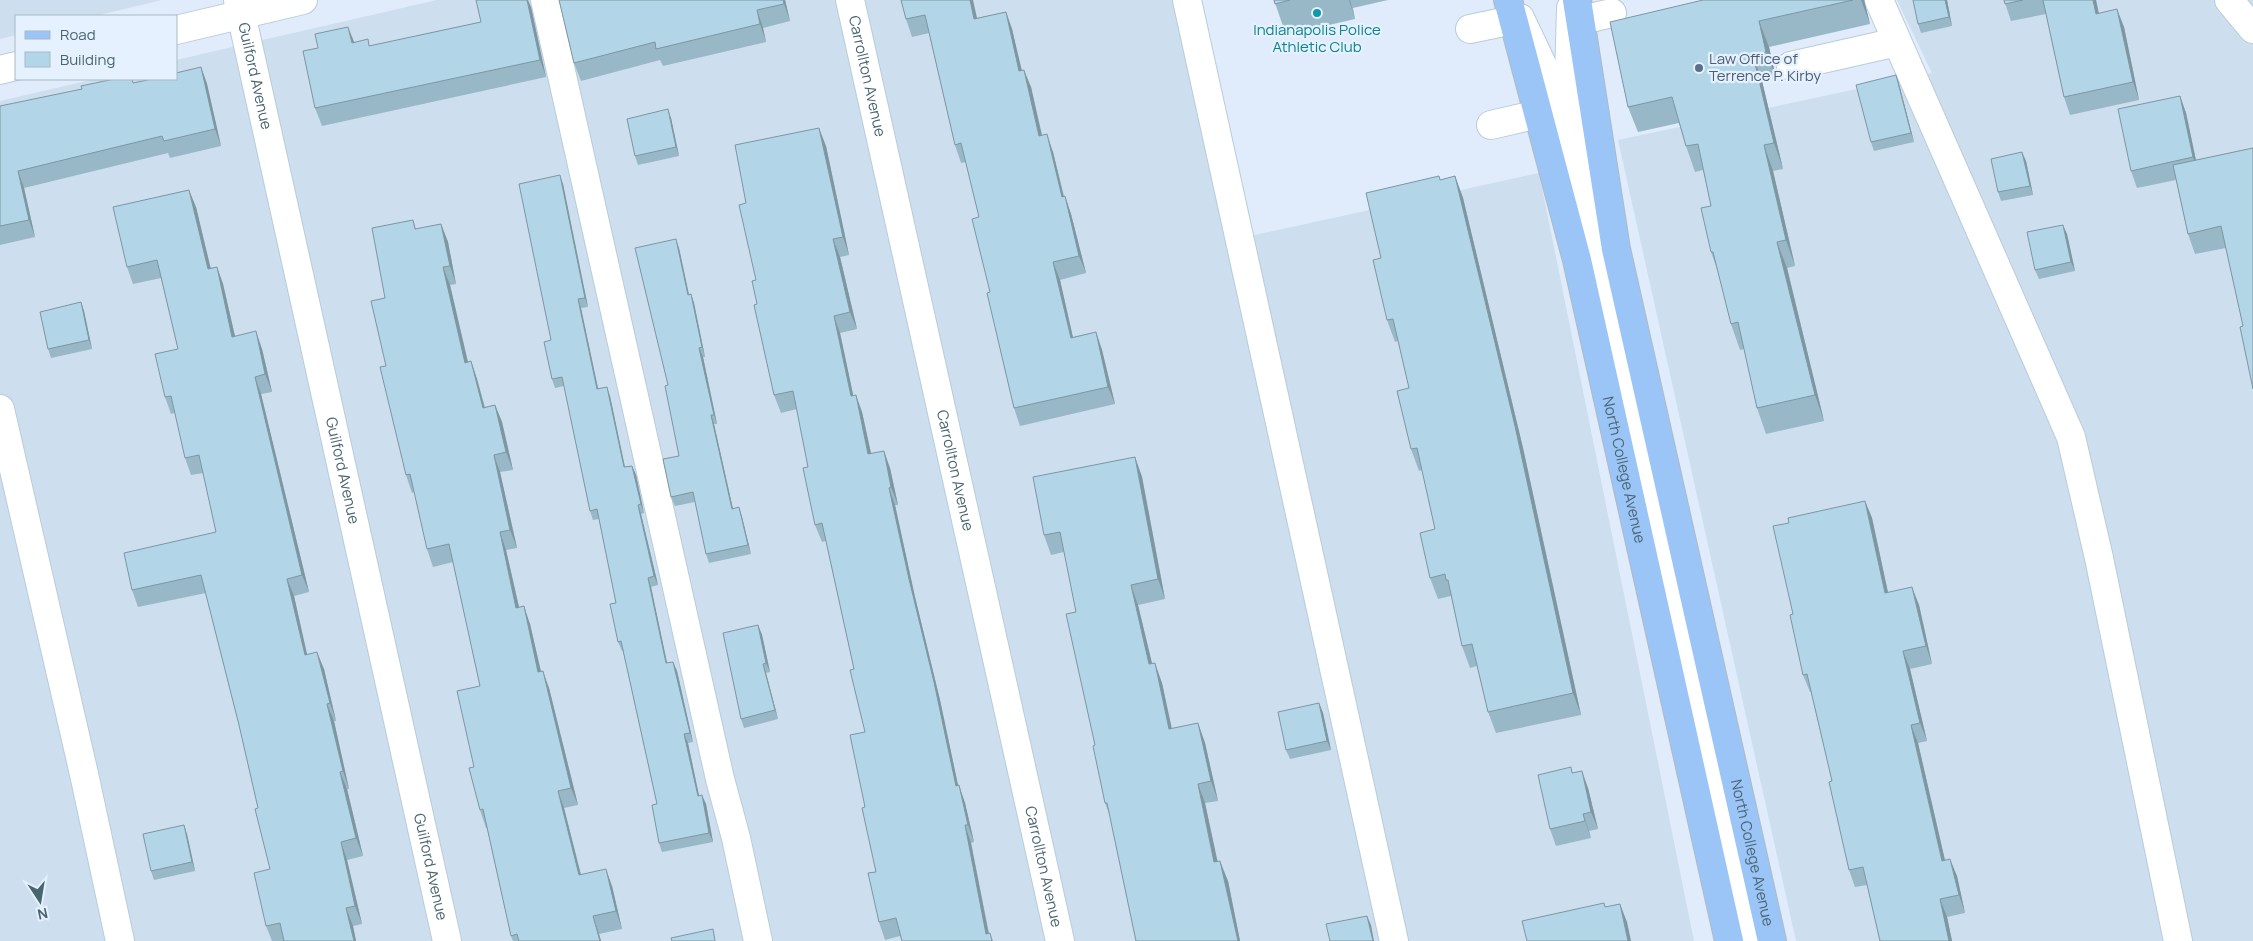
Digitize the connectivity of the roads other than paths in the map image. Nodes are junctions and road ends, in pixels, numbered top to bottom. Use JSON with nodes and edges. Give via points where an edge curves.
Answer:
{"nodes":[{"id":1,"x":303,"y":0,"type":"edge"},
{"id":2,"x":545,"y":0,"type":"edge"},
{"id":3,"x":850,"y":0,"type":"edge"},
{"id":4,"x":1187,"y":0,"type":"edge"},
{"id":5,"x":1879,"y":0,"type":"edge"},
{"id":6,"x":2229,"y":0,"type":"edge"},
{"id":7,"x":240,"y":7,"type":"edge"},
{"id":8,"x":1511,"y":7,"type":"edge"},
{"id":9,"x":1577,"y":7,"type":"edge"},
{"id":10,"x":1612,"y":13,"type":"dead end"},
{"id":11,"x":178,"y":29,"type":"edge"},
{"id":12,"x":2253,"y":29,"type":"edge"},
{"id":13,"x":1470,"y":30,"type":"dead end"},
{"id":14,"x":1897,"y":42,"type":"junction"},
{"id":15,"x":15,"y":66,"type":"edge"},
{"id":16,"x":1791,"y":66,"type":"dead end"},
{"id":17,"x":0,"y":70,"type":"edge"},
{"id":18,"x":1538,"y":114,"type":"junction"},
{"id":19,"x":1568,"y":119,"type":"junction"},
{"id":20,"x":1491,"y":125,"type":"dead end"},
{"id":21,"x":0,"y":409,"type":"edge"},
{"id":22,"x":120,"y":941,"type":"edge"},
{"id":23,"x":447,"y":941,"type":"edge"},
{"id":24,"x":758,"y":941,"type":"edge"},
{"id":25,"x":1060,"y":941,"type":"edge"},
{"id":26,"x":1394,"y":941,"type":"edge"},
{"id":27,"x":1728,"y":941,"type":"edge"},
{"id":28,"x":1749,"y":941,"type":"edge"},
{"id":29,"x":1772,"y":941,"type":"edge"},
{"id":30,"x":2178,"y":941,"type":"edge"}],
"edges":[{"from":1,"to":7,"type":"street"},
{"from":2,"to":24,"type":"street"},
{"from":3,"to":25,"type":"street","name":"Carrollton Avenue"},
{"from":4,"to":26,"type":"street"},
{"from":5,"to":14,"type":"street"},
{"from":6,"to":12,"type":"street"},
{"from":7,"to":11,"type":"street"},
{"from":7,"to":23,"type":"street","name":"Guilford Avenue"},
{"from":8,"to":13,"type":"street"},
{"from":8,"to":18,"type":"main road","name":"North College Avenue"},
{"from":8,"to":19,"type":"street"},
{"from":9,"to":10,"type":"street"},
{"from":9,"to":19,"type":"street"},
{"from":9,"to":29,"type":"main road","name":"North College Avenue","via":[[1616,250]]},
{"from":14,"to":16,"type":"street"},
{"from":14,"to":30,"type":"street","via":[[2071,437],[2100,558]]},
{"from":15,"to":17,"type":"street"},
{"from":18,"to":20,"type":"street"},
{"from":18,"to":27,"type":"main road","name":"North College Avenue","via":[[1577,260]]},
{"from":19,"to":28,"type":"street","name":"North College Avenue"},
{"from":21,"to":22,"type":"street"}]}
